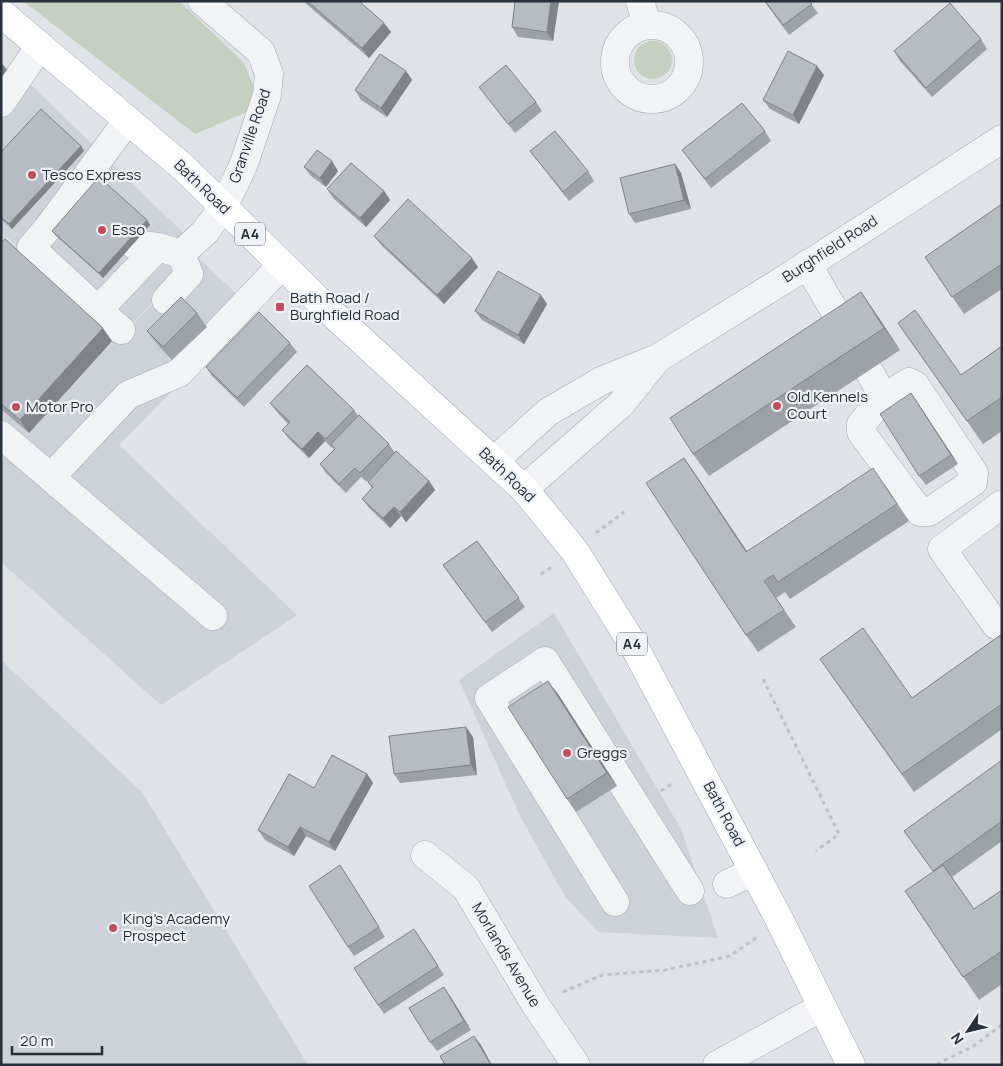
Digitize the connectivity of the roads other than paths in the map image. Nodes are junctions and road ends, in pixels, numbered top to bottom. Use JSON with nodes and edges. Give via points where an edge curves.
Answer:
{"nodes":[{"id":1,"x":202,"y":1,"type":"edge"},
{"id":2,"x":1,"y":13,"type":"edge"},
{"id":3,"x":40,"y":46,"type":"junction"},
{"id":4,"x":1,"y":103,"type":"edge"},
{"id":5,"x":128,"y":120,"type":"junction"},
{"id":6,"x":1002,"y":139,"type":"edge"},
{"id":7,"x":223,"y":207,"type":"junction"},
{"id":8,"x":158,"y":248,"type":"junction"},
{"id":9,"x":807,"y":264,"type":"junction"},
{"id":10,"x":282,"y":265,"type":"junction"},
{"id":11,"x":166,"y":300,"type":"dead end"},
{"id":12,"x":98,"y":310,"type":"junction"},
{"id":13,"x":121,"y":330,"type":"dead end"},
{"id":14,"x":848,"y":334,"type":"edge"},
{"id":15,"x":658,"y":358,"type":"junction"},
{"id":16,"x":869,"y":371,"type":"edge"},
{"id":17,"x":884,"y":398,"type":"junction"},
{"id":18,"x":1,"y":435,"type":"edge"},
{"id":19,"x":494,"y":461,"type":"junction"},
{"id":20,"x":51,"y":478,"type":"junction"},
{"id":21,"x":524,"y":489,"type":"junction"},
{"id":22,"x":1002,"y":504,"type":"edge"},
{"id":23,"x":213,"y":616,"type":"dead end"},
{"id":24,"x":996,"y":625,"type":"dead end"},
{"id":25,"x":425,"y":855,"type":"dead end"},
{"id":26,"x":754,"y":871,"type":"junction"},
{"id":27,"x":726,"y":884,"type":"dead end"},
{"id":28,"x":690,"y":891,"type":"dead end"},
{"id":29,"x":615,"y":902,"type":"dead end"},
{"id":30,"x":822,"y":1007,"type":"junction"},
{"id":31,"x":576,"y":1065,"type":"edge"},
{"id":32,"x":717,"y":1065,"type":"edge"},
{"id":33,"x":850,"y":1065,"type":"edge"}],
"edges":[{"from":1,"to":7,"type":"street","name":"Granville Road","via":[[261,52],[270,74],[267,95],[243,166]]},
{"from":2,"to":3,"type":"main road","name":"Bath Road","number":"A4"},
{"from":3,"to":4,"type":"street"},
{"from":3,"to":5,"type":"main road","name":"Bath Road","number":"A4"},
{"from":5,"to":7,"type":"main road","name":"Bath Road","number":"A4"},
{"from":5,"to":12,"type":"street","via":[[31,248]]},
{"from":6,"to":9,"type":"street","name":"Burghfield Road"},
{"from":7,"to":8,"type":"street","name":"Granville Road","via":[[204,232]]},
{"from":7,"to":10,"type":"main road","name":"Bath Road","number":"A4"},
{"from":8,"to":11,"type":"street","via":[[189,274]]},
{"from":8,"to":12,"type":"street","name":"Granville Road"},
{"from":9,"to":14,"type":"street"},
{"from":9,"to":15,"type":"street","name":"Burghfield Road"},
{"from":10,"to":19,"type":"main road","name":"Bath Road","number":"A4"},
{"from":10,"to":20,"type":"street","via":[[179,373],[128,395]]},
{"from":12,"to":13,"type":"street"},
{"from":15,"to":19,"type":"street","name":"Burghfield Road","via":[[600,380],[548,412]]},
{"from":15,"to":21,"type":"street","name":"Burghfield Road","via":[[621,404]]},
{"from":16,"to":17,"type":"street"},
{"from":17,"to":17,"type":"street","via":[[909,382],[915,385],[974,473],[973,482],[929,512],[920,512],[861,432],[861,424]]},
{"from":18,"to":20,"type":"street"},
{"from":19,"to":21,"type":"main road","name":"Bath Road","number":"A4"},
{"from":20,"to":23,"type":"street"},
{"from":21,"to":26,"type":"main road","name":"Bath Road","number":"A4","via":[[574,550],[629,639]]},
{"from":22,"to":24,"type":"street","via":[[942,549]]},
{"from":25,"to":31,"type":"street","name":"Morlands Avenue","via":[[466,888],[535,1004]]},
{"from":26,"to":27,"type":"street"},
{"from":26,"to":30,"type":"main road","name":"Bath Road","number":"A4"},
{"from":28,"to":29,"type":"street","via":[[544,661],[489,698]]},
{"from":30,"to":32,"type":"street"},
{"from":30,"to":33,"type":"main road","name":"Bath Road","number":"A4"}]}
